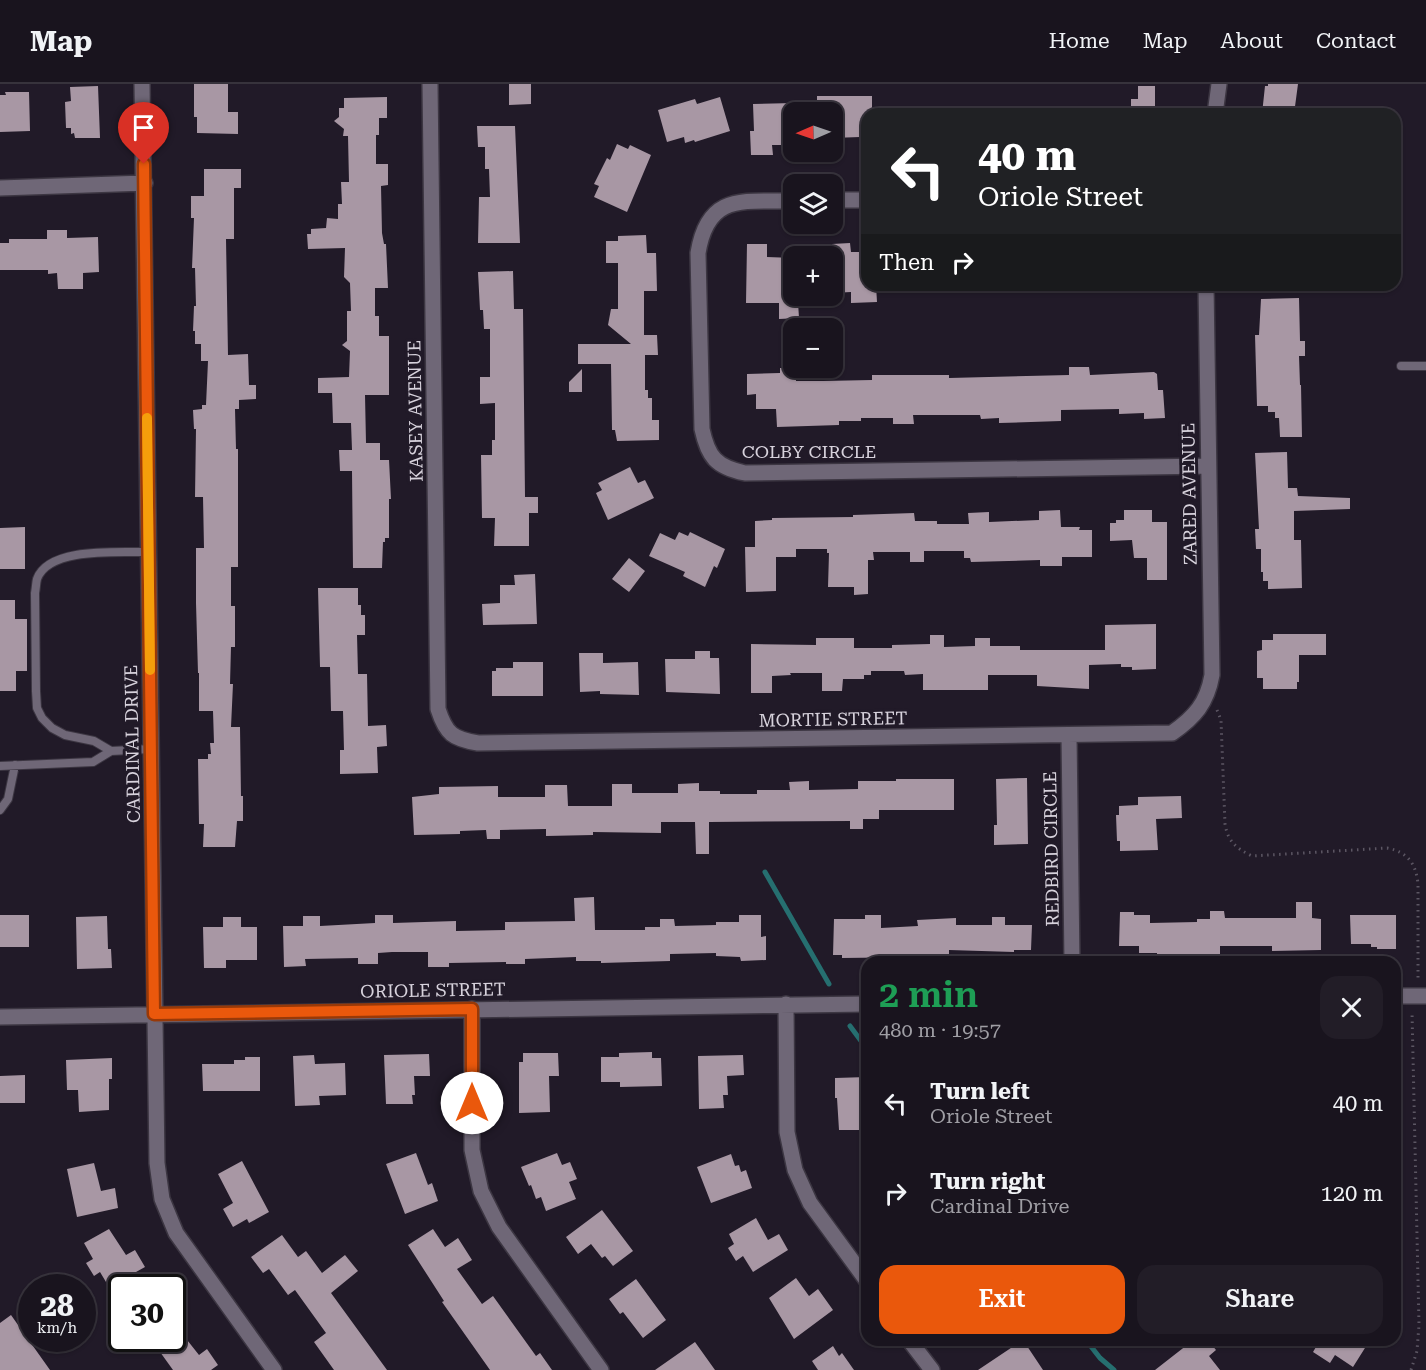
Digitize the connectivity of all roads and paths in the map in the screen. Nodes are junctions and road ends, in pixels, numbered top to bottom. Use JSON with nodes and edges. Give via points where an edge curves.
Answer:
{"nodes":[{"id":1,"x":142,"y":84,"type":"edge"},
{"id":2,"x":430,"y":84,"type":"edge"},
{"id":3,"x":1219,"y":84,"type":"edge"},
{"id":4,"x":1216,"y":108,"type":"edge"},
{"id":5,"x":145,"y":183,"type":"junction"},
{"id":6,"x":0,"y":188,"type":"edge"},
{"id":7,"x":843,"y":200,"type":"edge"},
{"id":8,"x":861,"y":200,"type":"edge"},
{"id":9,"x":783,"y":201,"type":"edge"},
{"id":10,"x":1206,"y":291,"type":"edge"},
{"id":11,"x":1401,"y":366,"type":"dead end"},
{"id":12,"x":1426,"y":366,"type":"edge"},
{"id":13,"x":1208,"y":466,"type":"junction"},
{"id":14,"x":149,"y":552,"type":"junction"},
{"id":15,"x":1211,"y":705,"type":"junction"},
{"id":16,"x":450,"y":734,"type":"joint"},
{"id":17,"x":1069,"y":736,"type":"junction"},
{"id":18,"x":151,"y":749,"type":"junction"},
{"id":19,"x":111,"y":751,"type":"junction"},
{"id":20,"x":15,"y":765,"type":"junction"},
{"id":21,"x":0,"y":766,"type":"edge"},
{"id":22,"x":0,"y":810,"type":"edge"},
{"id":23,"x":1072,"y":956,"type":"edge"},
{"id":24,"x":1401,"y":996,"type":"edge"},
{"id":25,"x":1421,"y":996,"type":"edge"},
{"id":26,"x":786,"y":1004,"type":"junction"},
{"id":27,"x":861,"y":1004,"type":"edge"},
{"id":28,"x":472,"y":1009,"type":"junction"},
{"id":29,"x":154,"y":1014,"type":"junction"},
{"id":30,"x":0,"y":1017,"type":"edge"},
{"id":31,"x":861,"y":1273,"type":"edge"},
{"id":32,"x":914,"y":1346,"type":"edge"},
{"id":33,"x":274,"y":1370,"type":"edge"},
{"id":34,"x":601,"y":1370,"type":"edge"},
{"id":35,"x":932,"y":1370,"type":"edge"},
{"id":36,"x":1412,"y":1370,"type":"edge"}],
"edges":[{"from":1,"to":5,"type":"street","name":"CARDINAL DRIVE"},
{"from":2,"to":16,"type":"street","name":"KASEY AVENUE","via":[[438,709]]},
{"from":3,"to":4,"type":"street"},
{"from":5,"to":6,"type":"street"},
{"from":5,"to":14,"type":"street","name":"CARDINAL DRIVE"},
{"from":7,"to":8,"type":"street"},
{"from":9,"to":13,"type":"street","name":"COLBY CIRCLE","via":[[740,202],[723,207],[709,218],[701,236],[698,253],[702,429],[714,460],[727,469],[744,473]]},
{"from":10,"to":13,"type":"street","name":"ZARED AVENUE"},
{"from":11,"to":12,"type":"lane"},
{"from":13,"to":15,"type":"street","name":"ZARED AVENUE"},
{"from":14,"to":18,"type":"street","name":"CARDINAL DRIVE"},
{"from":14,"to":19,"type":"lane","via":[[68,556],[45,568],[38,577],[37,708],[52,728],[94,741]]},
{"from":15,"to":17,"type":"street","name":"MORTIE STREET","via":[[1172,733]]},
{"from":15,"to":25,"type":"path","via":[[1221,720],[1224,824],[1236,848],[1252,856],[1387,848],[1407,857],[1416,869]]},
{"from":16,"to":17,"type":"street","name":"MORTIE STREET","via":[[478,743]]},
{"from":17,"to":23,"type":"street","name":"REDBIRD CIRCLE"},
{"from":18,"to":19,"type":"lane"},
{"from":18,"to":29,"type":"street","name":"CARDINAL DRIVE"},
{"from":19,"to":20,"type":"lane","via":[[93,762]]},
{"from":20,"to":21,"type":"lane"},
{"from":20,"to":22,"type":"lane","via":[[8,799]]},
{"from":24,"to":25,"type":"street"},
{"from":25,"to":36,"type":"path","via":[[1412,1004],[1419,1325]]},
{"from":26,"to":27,"type":"street","name":"ORIOLE STREET"},
{"from":26,"to":28,"type":"street","name":"ORIOLE STREET"},
{"from":26,"to":31,"type":"street","via":[[787,1132],[795,1170],[810,1203]]},
{"from":28,"to":29,"type":"street","name":"ORIOLE STREET"},
{"from":28,"to":34,"type":"street","via":[[472,1150],[481,1191],[499,1227]]},
{"from":29,"to":30,"type":"street","name":"ORIOLE STREET"},
{"from":29,"to":33,"type":"street","name":"CARDINAL DRIVE","via":[[157,1163],[162,1198],[176,1233]]},
{"from":32,"to":35,"type":"street"}]}
